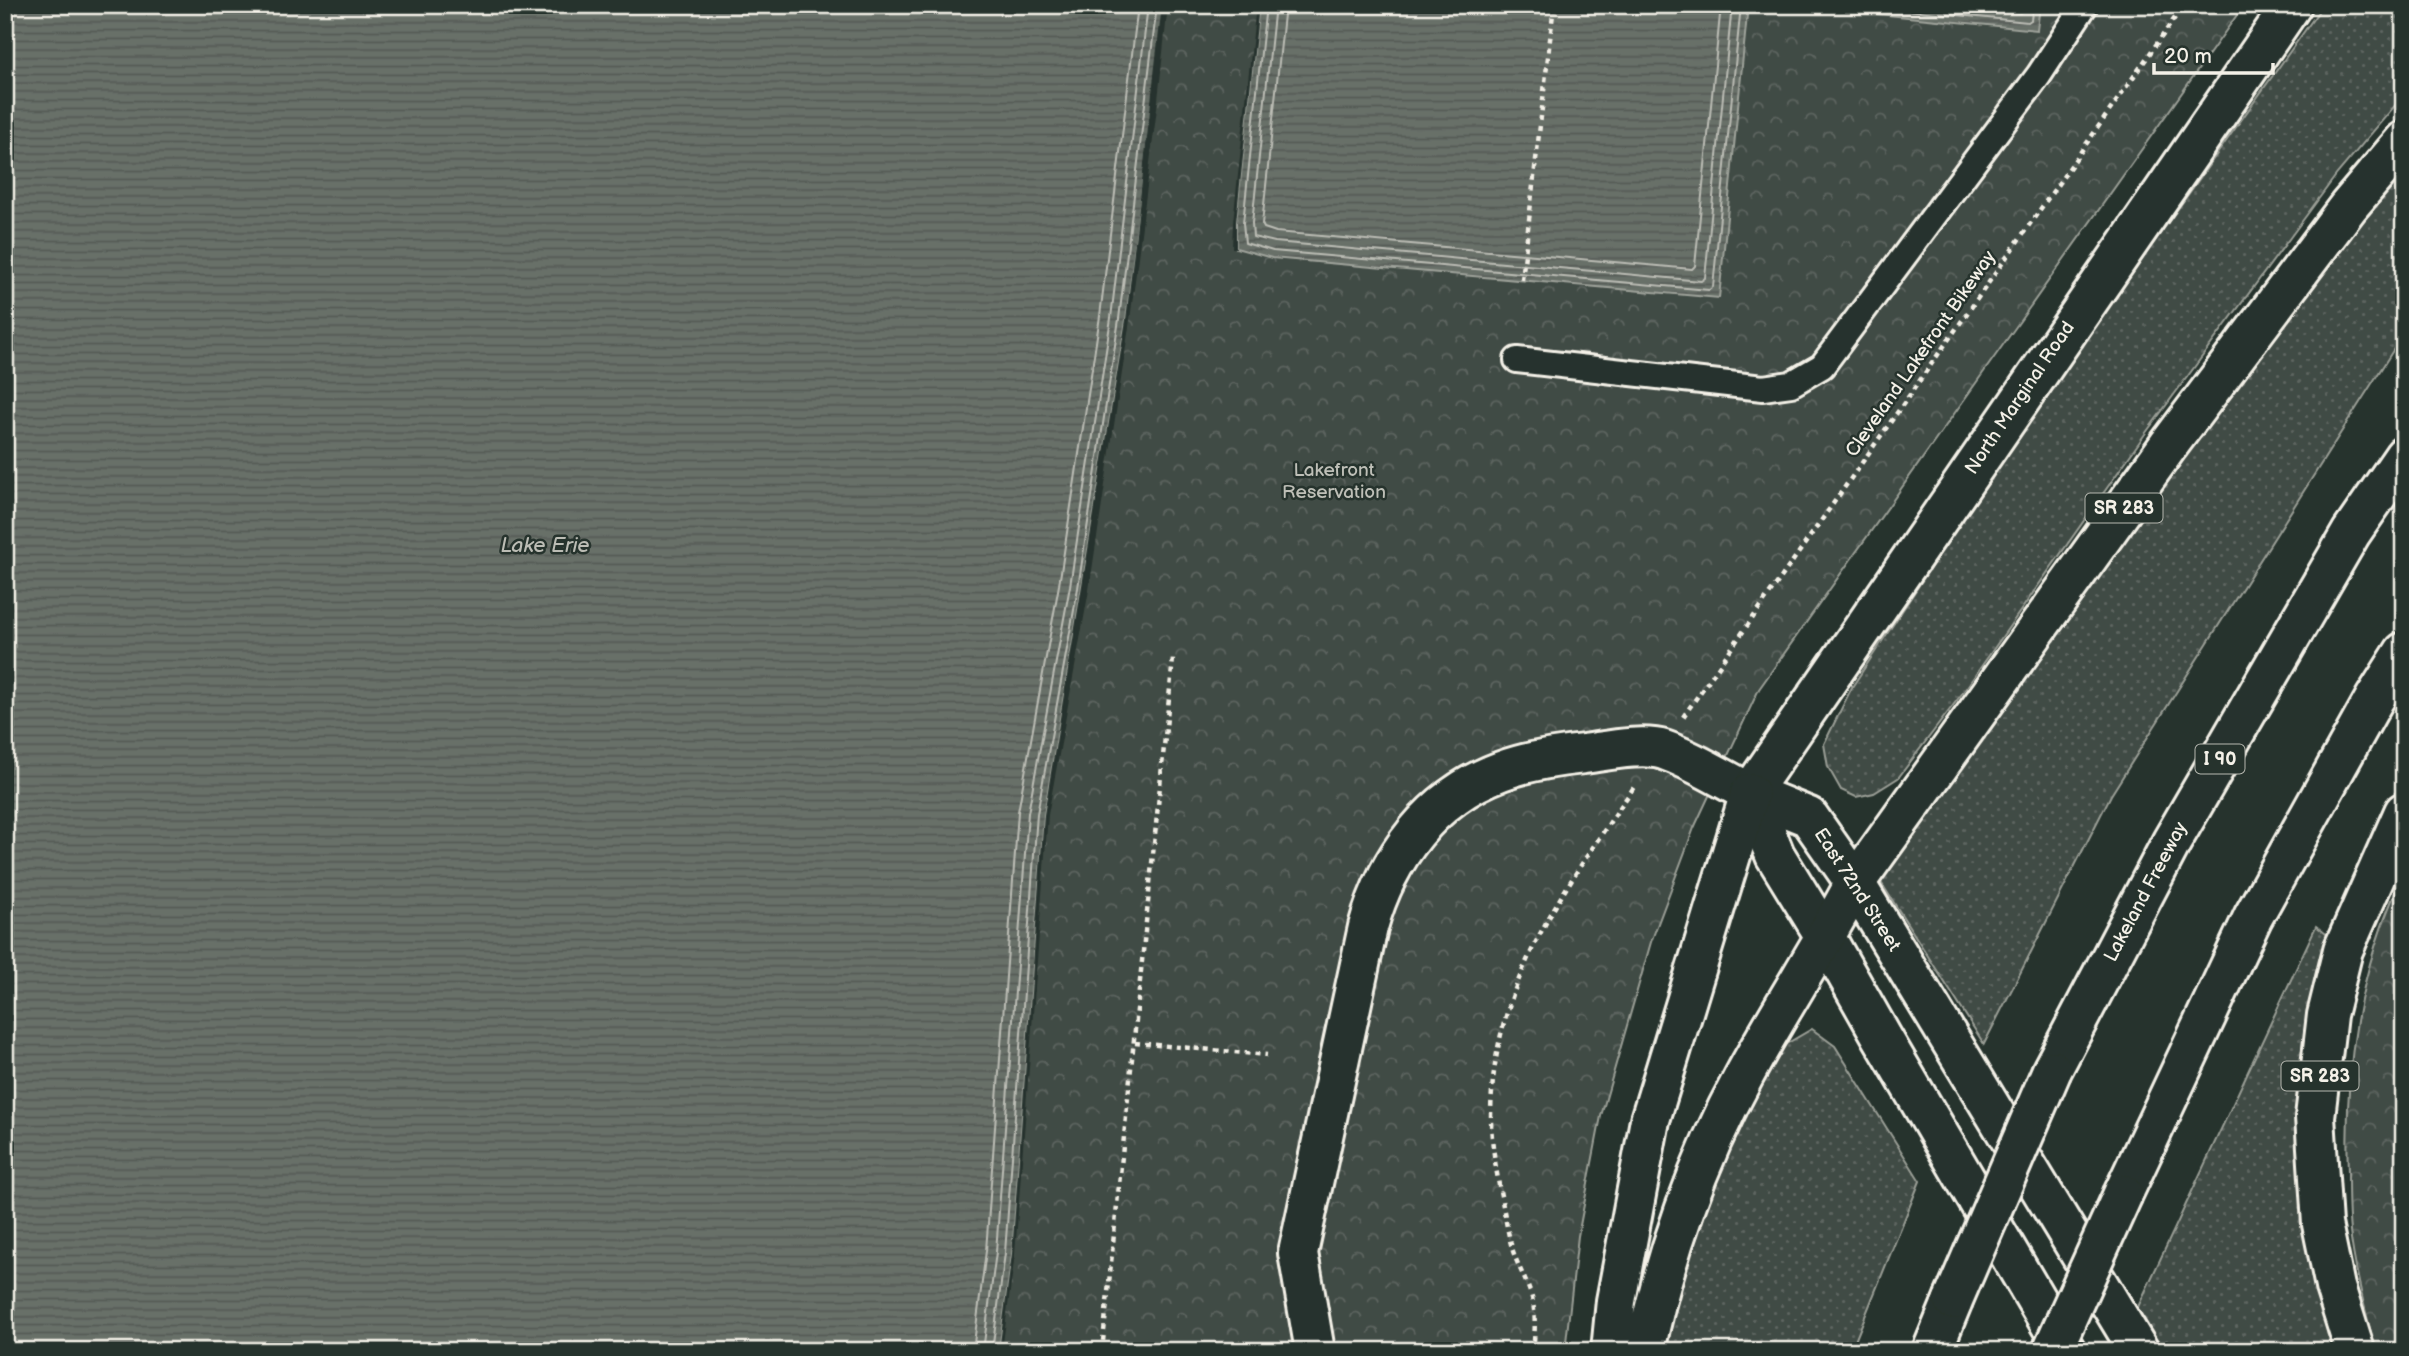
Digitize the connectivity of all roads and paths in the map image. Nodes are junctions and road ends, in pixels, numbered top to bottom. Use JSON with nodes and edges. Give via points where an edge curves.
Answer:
{"nodes":[{"id":1,"x":1554,"y":5,"type":"edge"},
{"id":2,"x":2085,"y":5,"type":"edge"},
{"id":3,"x":2184,"y":5,"type":"edge"},
{"id":4,"x":2292,"y":5,"type":"edge"},
{"id":5,"x":2404,"y":141,"type":"edge"},
{"id":6,"x":1522,"y":280,"type":"dead end"},
{"id":7,"x":1517,"y":360,"type":"dead end"},
{"id":8,"x":2404,"y":456,"type":"edge"},
{"id":9,"x":2404,"y":652,"type":"edge"},
{"id":10,"x":1173,"y":659,"type":"dead end"},
{"id":11,"x":1682,"y":719,"type":"dead end"},
{"id":12,"x":1640,"y":778,"type":"dead end"},
{"id":13,"x":1750,"y":793,"type":"junction"},
{"id":14,"x":2404,"y":812,"type":"edge"},
{"id":15,"x":1855,"y":883,"type":"junction"},
{"id":16,"x":1826,"y":937,"type":"junction"},
{"id":17,"x":1135,"y":1043,"type":"junction"},
{"id":18,"x":1267,"y":1055,"type":"dead end"},
{"id":19,"x":1102,"y":1351,"type":"edge"},
{"id":20,"x":1315,"y":1351,"type":"edge"},
{"id":21,"x":1533,"y":1351,"type":"edge"},
{"id":22,"x":1611,"y":1351,"type":"edge"},
{"id":23,"x":1645,"y":1351,"type":"edge"},
{"id":24,"x":1932,"y":1351,"type":"edge"},
{"id":25,"x":2052,"y":1351,"type":"edge"},
{"id":26,"x":2066,"y":1351,"type":"edge"},
{"id":27,"x":2139,"y":1351,"type":"edge"},
{"id":28,"x":2355,"y":1351,"type":"edge"}],
"edges":[{"from":1,"to":6,"type":"path"},
{"from":2,"to":7,"type":"lane","via":[[2039,75],[1822,366],[1791,384],[1763,388]]},
{"from":3,"to":11,"type":"path","name":"Cleveland Lakefront Bikeway"},
{"from":4,"to":13,"type":"main road","name":"North Marginal Road"},
{"from":5,"to":15,"type":"main road","number":"SR 283","via":[[2348,207],[2168,446]]},
{"from":8,"to":24,"type":"main road","name":"Lakeland Freeway","number":"I 90","bridge":true,"via":[[2351,533],[2178,829],[2052,1070]]},
{"from":9,"to":25,"type":"main road","bridge":true,"via":[[2253,917]]},
{"from":10,"to":17,"type":"path"},
{"from":12,"to":21,"type":"path","via":[[1535,942],[1505,1012],[1491,1120],[1512,1246],[1531,1298]]},
{"from":13,"to":15,"type":"main road","name":"East 72nd Street","via":[[1809,817]]},
{"from":13,"to":16,"type":"main road","via":[[1775,855]]},
{"from":13,"to":20,"type":"main road","name":"East 72nd Street","via":[[1662,749],[1569,756],[1522,764],[1480,780],[1442,805],[1412,837],[1390,868],[1368,927],[1298,1253]]},
{"from":13,"to":22,"type":"main road","name":"North Marginal Road","via":[[1650,1120]]},
{"from":14,"to":28,"type":"main road","number":"SR 283","via":[[2343,950],[2327,1015],[2315,1117],[2322,1224]]},
{"from":15,"to":16,"type":"main road","number":"SR 283"},
{"from":15,"to":27,"type":"main road","name":"East 72nd Street"},
{"from":16,"to":23,"type":"main road","via":[[1743,1077],[1710,1144],[1668,1260]]},
{"from":16,"to":26,"type":"main road"},
{"from":17,"to":18,"type":"path"},
{"from":17,"to":19,"type":"path"}]}
